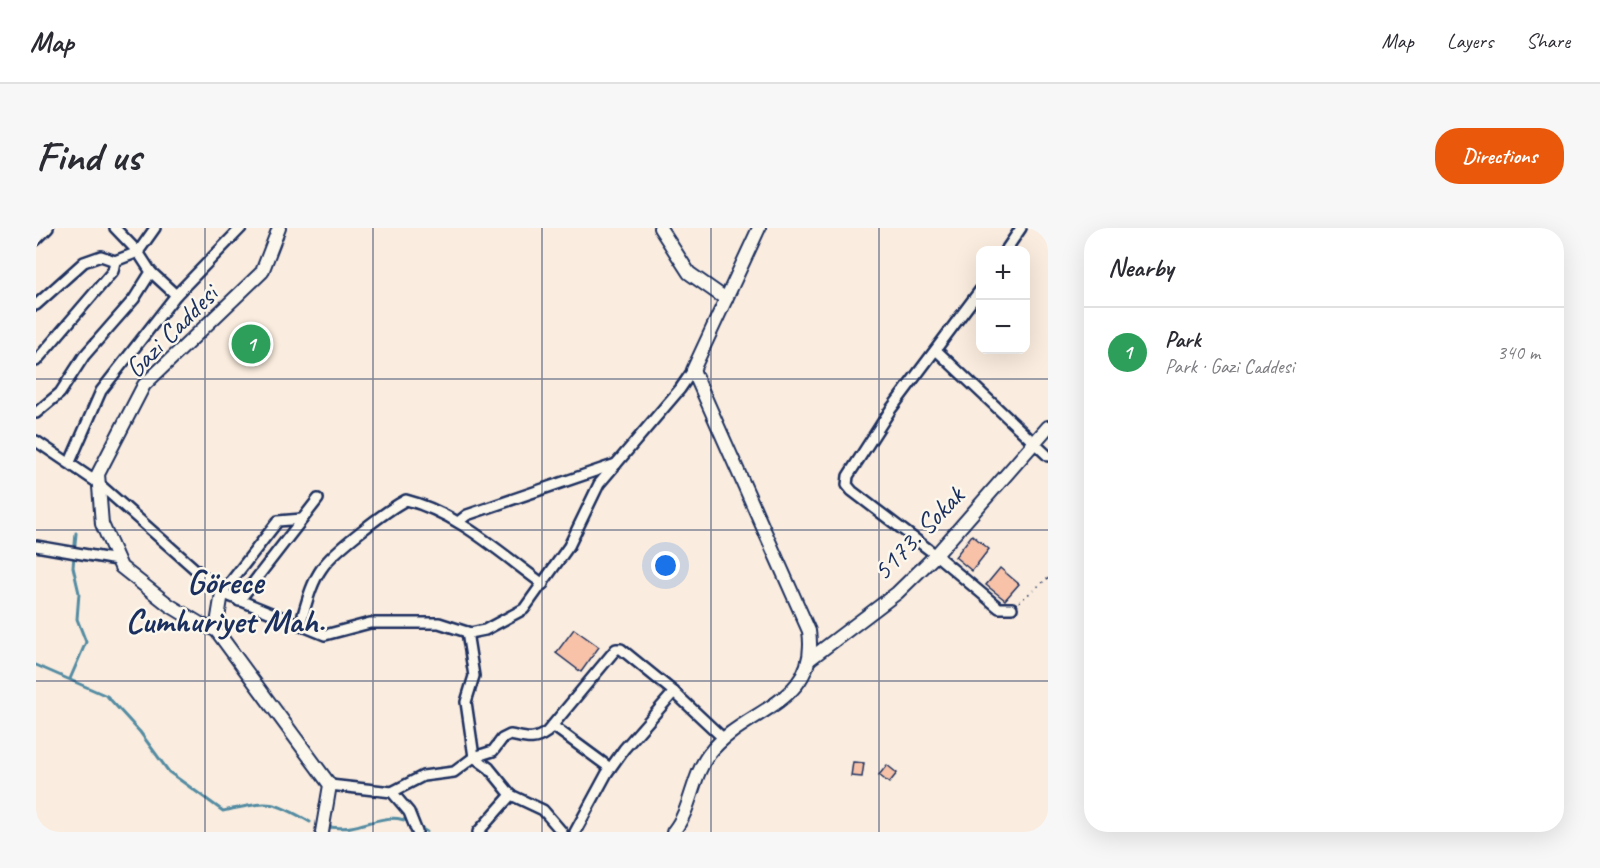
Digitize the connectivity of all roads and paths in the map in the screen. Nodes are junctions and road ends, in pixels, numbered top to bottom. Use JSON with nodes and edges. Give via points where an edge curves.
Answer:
{"nodes":[{"id":1,"x":48,"y":228,"type":"edge"},
{"id":2,"x":115,"y":228,"type":"edge"},
{"id":3,"x":155,"y":228,"type":"edge"},
{"id":4,"x":279,"y":228,"type":"edge"},
{"id":5,"x":660,"y":228,"type":"edge"},
{"id":6,"x":759,"y":228,"type":"edge"},
{"id":7,"x":1021,"y":228,"type":"edge"},
{"id":8,"x":233,"y":230,"type":"edge"},
{"id":9,"x":36,"y":240,"type":"edge"},
{"id":10,"x":1009,"y":246,"type":"edge"},
{"id":11,"x":138,"y":252,"type":"junction"},
{"id":12,"x":115,"y":261,"type":"junction"},
{"id":13,"x":151,"y":272,"type":"junction"},
{"id":14,"x":176,"y":295,"type":"junction"},
{"id":15,"x":976,"y":296,"type":"edge"},
{"id":16,"x":726,"y":299,"type":"junction"},
{"id":17,"x":36,"y":305,"type":"edge"},
{"id":18,"x":936,"y":350,"type":"junction"},
{"id":19,"x":36,"y":361,"type":"edge"},
{"id":20,"x":693,"y":370,"type":"junction"},
{"id":21,"x":36,"y":413,"type":"edge"},
{"id":22,"x":1048,"y":427,"type":"edge"},
{"id":23,"x":1034,"y":442,"type":"junction"},
{"id":24,"x":38,"y":445,"type":"edge"},
{"id":25,"x":1048,"y":456,"type":"edge"},
{"id":26,"x":69,"y":462,"type":"junction"},
{"id":27,"x":617,"y":463,"type":"junction"},
{"id":28,"x":98,"y":483,"type":"junction"},
{"id":29,"x":318,"y":499,"type":"dead end"},
{"id":30,"x":302,"y":519,"type":"junction"},
{"id":31,"x":458,"y":522,"type":"junction"},
{"id":32,"x":36,"y":546,"type":"edge"},
{"id":33,"x":936,"y":555,"type":"junction"},
{"id":34,"x":117,"y":560,"type":"junction"},
{"id":35,"x":1048,"y":578,"type":"edge"},
{"id":36,"x":543,"y":584,"type":"junction"},
{"id":37,"x":222,"y":593,"type":"junction"},
{"id":38,"x":239,"y":601,"type":"junction"},
{"id":39,"x":1012,"y":608,"type":"joint"},
{"id":40,"x":300,"y":625,"type":"junction"},
{"id":41,"x":216,"y":630,"type":"junction"},
{"id":42,"x":467,"y":632,"type":"junction"},
{"id":43,"x":810,"y":659,"type":"junction"},
{"id":44,"x":674,"y":692,"type":"junction"},
{"id":45,"x":553,"y":726,"type":"junction"},
{"id":46,"x":724,"y":739,"type":"junction"},
{"id":47,"x":474,"y":757,"type":"junction"},
{"id":48,"x":610,"y":768,"type":"junction"},
{"id":49,"x":330,"y":785,"type":"junction"},
{"id":50,"x":392,"y":792,"type":"junction"},
{"id":51,"x":511,"y":795,"type":"junction"},
{"id":52,"x":415,"y":827,"type":"edge"},
{"id":53,"x":322,"y":828,"type":"edge"},
{"id":54,"x":478,"y":832,"type":"edge"},
{"id":55,"x":562,"y":832,"type":"edge"},
{"id":56,"x":575,"y":832,"type":"edge"},
{"id":57,"x":673,"y":832,"type":"edge"}],
"edges":[{"from":1,"to":9,"type":"street"},
{"from":2,"to":11,"type":"street"},
{"from":3,"to":11,"type":"street"},
{"from":4,"to":28,"type":"street","name":"Gazi Caddesi","via":[[262,272],[144,385],[100,468]]},
{"from":5,"to":16,"type":"street","via":[[689,273]]},
{"from":6,"to":16,"type":"street"},
{"from":7,"to":10,"type":"street"},
{"from":8,"to":14,"type":"street"},
{"from":11,"to":12,"type":"street"},
{"from":11,"to":13,"type":"street"},
{"from":12,"to":17,"type":"street","via":[[100,256],[84,262]]},
{"from":12,"to":19,"type":"street","via":[[113,271]]},
{"from":13,"to":14,"type":"street"},
{"from":13,"to":21,"type":"street","via":[[134,299],[84,356],[60,393]]},
{"from":14,"to":26,"type":"street","via":[[101,391]]},
{"from":15,"to":18,"type":"street"},
{"from":16,"to":20,"type":"street"},
{"from":18,"to":23,"type":"street"},
{"from":18,"to":33,"type":"street","via":[[891,409],[848,476],[852,491]]},
{"from":20,"to":27,"type":"street"},
{"from":20,"to":43,"type":"street","via":[[808,631]]},
{"from":22,"to":23,"type":"street","name":"5173. Sokak"},
{"from":23,"to":25,"type":"street"},
{"from":23,"to":33,"type":"street","name":"5173. Sokak"},
{"from":24,"to":26,"type":"street"},
{"from":26,"to":28,"type":"street"},
{"from":27,"to":31,"type":"street","via":[[467,515]]},
{"from":27,"to":36,"type":"street","via":[[599,484],[569,546]]},
{"from":28,"to":34,"type":"street","name":"Gazi Caddesi","via":[[102,524]]},
{"from":28,"to":37,"type":"street"},
{"from":29,"to":30,"type":"street"},
{"from":30,"to":37,"type":"street","via":[[278,521]]},
{"from":30,"to":38,"type":"street"},
{"from":31,"to":36,"type":"street"},
{"from":31,"to":40,"type":"street","via":[[424,504],[406,500],[390,508],[323,566],[313,583]]},
{"from":32,"to":34,"type":"street"},
{"from":33,"to":39,"type":"street","via":[[999,608]]},
{"from":33,"to":43,"type":"street","name":"5173. Sokak","via":[[897,593]]},
{"from":34,"to":41,"type":"street","name":"Gazi Caddesi","via":[[169,605]]},
{"from":35,"to":39,"type":"path"},
{"from":36,"to":42,"type":"street","via":[[524,609],[484,630]]},
{"from":37,"to":38,"type":"street"},
{"from":37,"to":41,"type":"street"},
{"from":38,"to":40,"type":"street"},
{"from":40,"to":42,"type":"street","via":[[325,635],[370,623],[439,623]]},
{"from":41,"to":49,"type":"street"},
{"from":42,"to":47,"type":"street","via":[[474,676],[466,702]]},
{"from":43,"to":46,"type":"street","via":[[789,693]]},
{"from":44,"to":45,"type":"street","via":[[616,649]]},
{"from":44,"to":46,"type":"street"},
{"from":44,"to":48,"type":"street"},
{"from":45,"to":47,"type":"street","via":[[531,740],[510,735],[493,751]]},
{"from":45,"to":48,"type":"street"},
{"from":46,"to":57,"type":"street","via":[[702,765],[686,812]]},
{"from":47,"to":50,"type":"street","via":[[454,772],[423,776]]},
{"from":47,"to":51,"type":"street","via":[[489,768]]},
{"from":48,"to":56,"type":"street"},
{"from":49,"to":50,"type":"street"},
{"from":49,"to":53,"type":"street"},
{"from":50,"to":52,"type":"street","via":[[409,812]]},
{"from":51,"to":54,"type":"street"},
{"from":51,"to":55,"type":"street","via":[[543,810]]}]}
